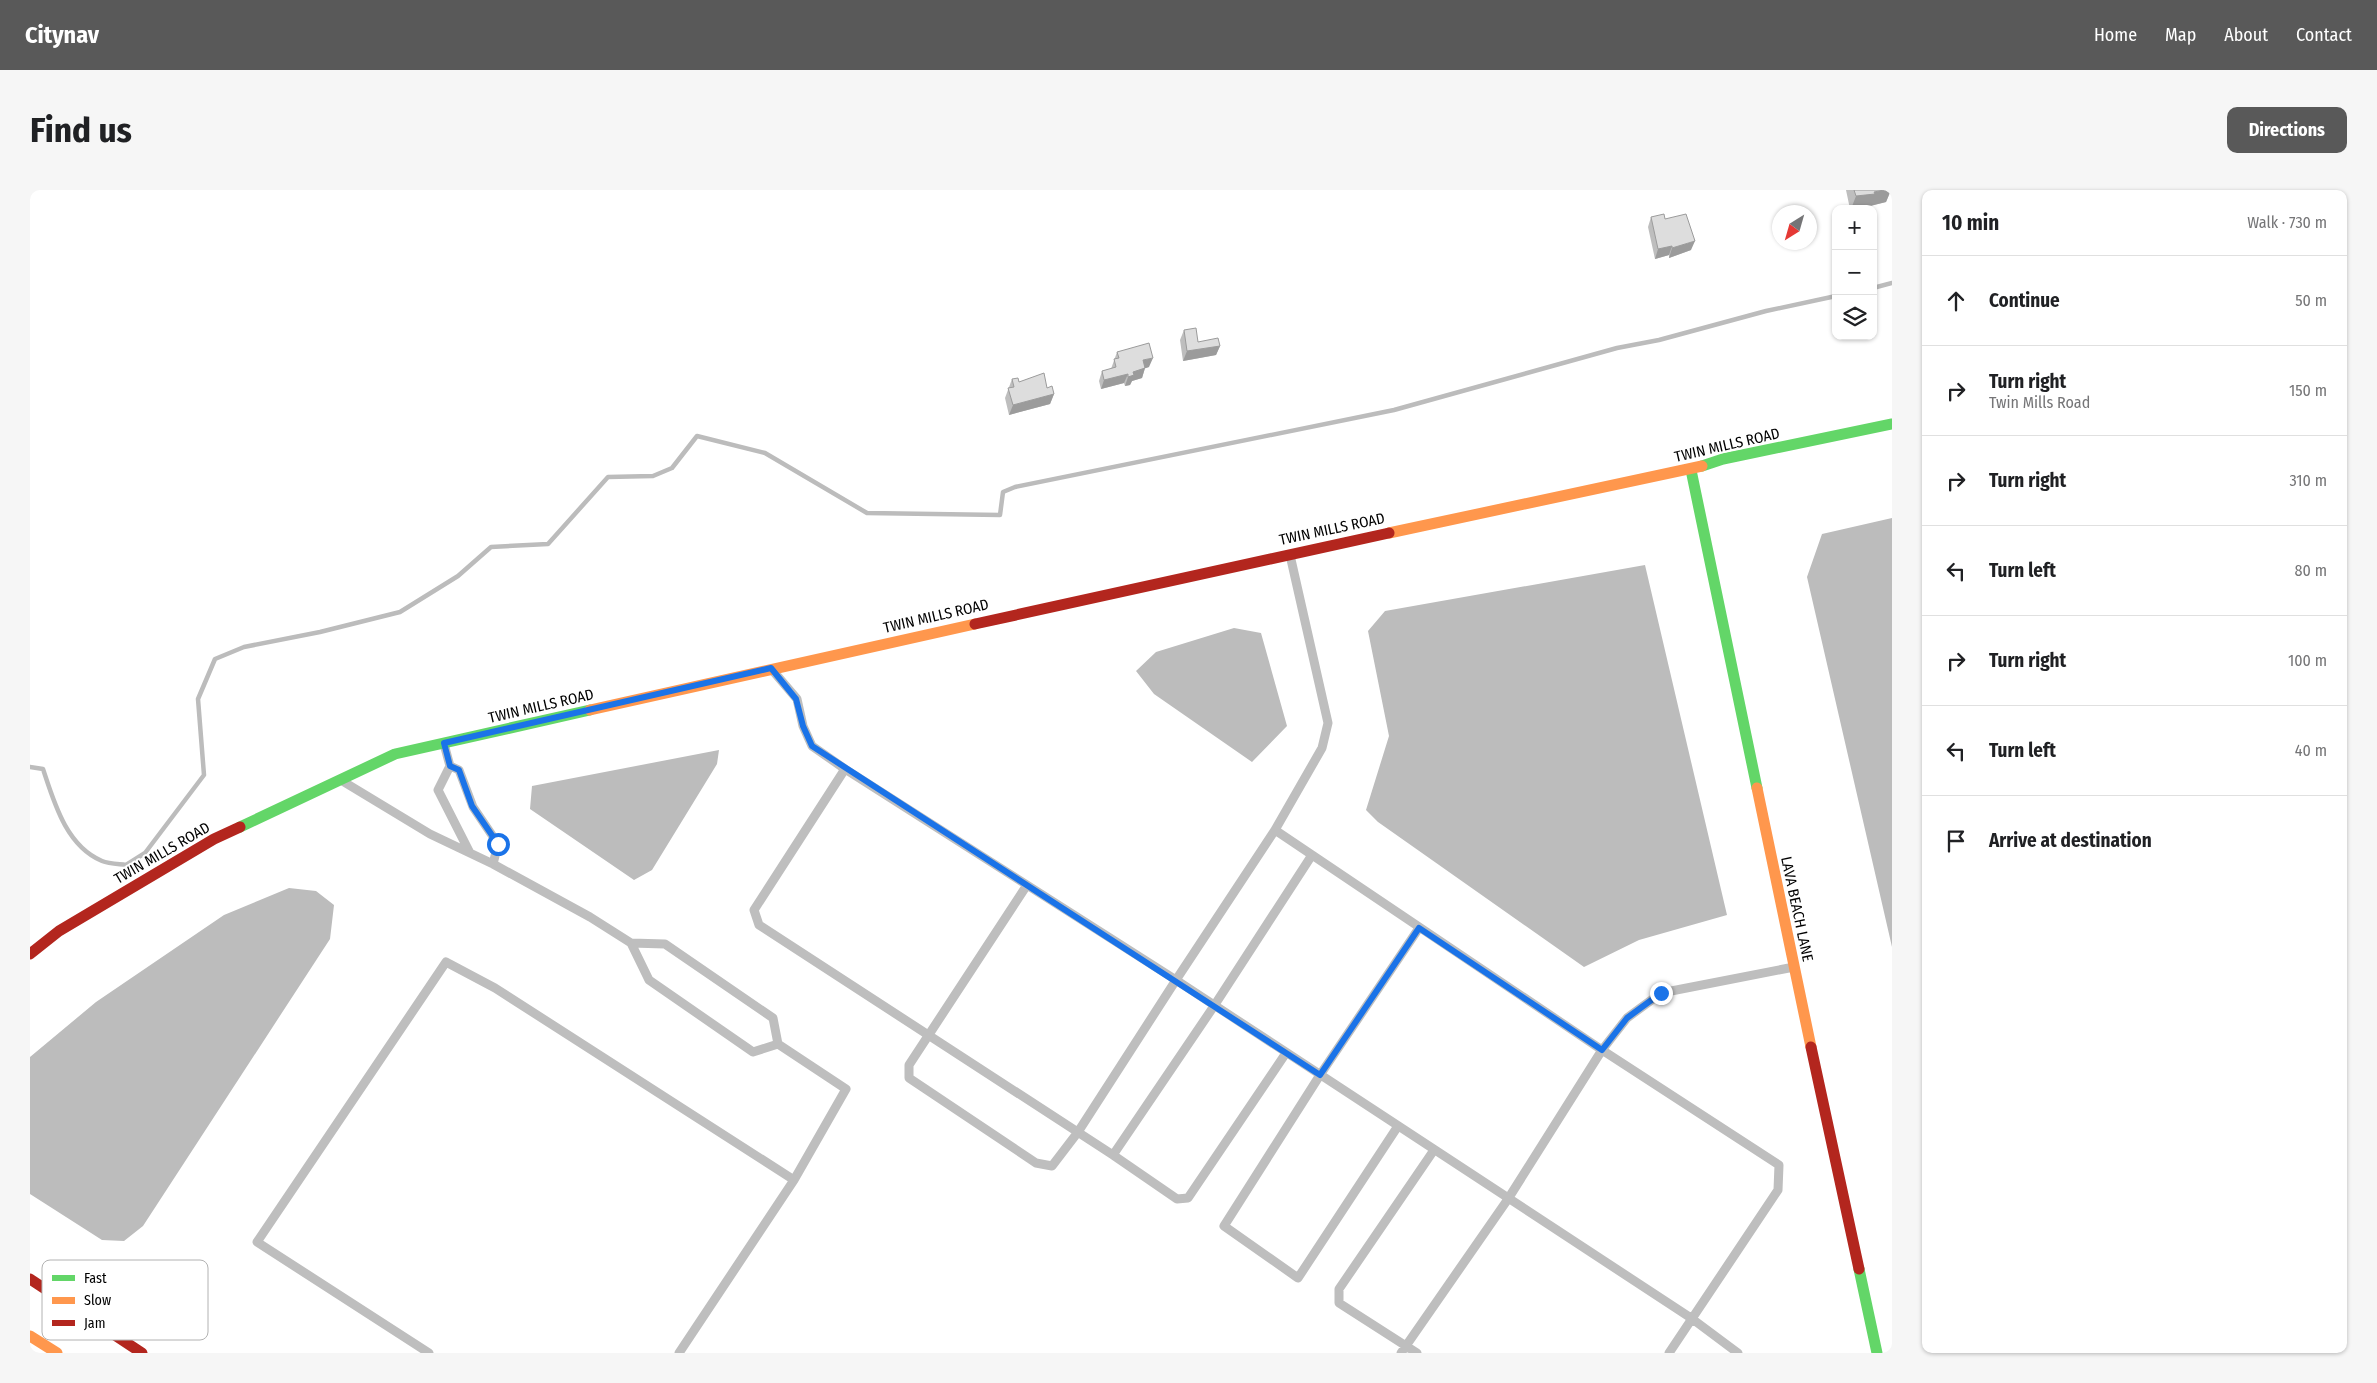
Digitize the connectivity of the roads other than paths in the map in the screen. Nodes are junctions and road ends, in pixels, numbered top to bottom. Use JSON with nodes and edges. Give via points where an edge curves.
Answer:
{"nodes":[{"id":1,"x":1892,"y":424,"type":"edge"},
{"id":2,"x":1691,"y":470,"type":"junction"},
{"id":3,"x":1290,"y":553,"type":"junction"},
{"id":4,"x":771,"y":668,"type":"junction"},
{"id":5,"x":444,"y":743,"type":"junction"},
{"id":6,"x":450,"y":766,"type":"junction"},
{"id":7,"x":845,"y":769,"type":"junction"},
{"id":8,"x":340,"y":780,"type":"junction"},
{"id":9,"x":1275,"y":830,"type":"junction"},
{"id":10,"x":469,"y":851,"type":"junction"},
{"id":11,"x":1312,"y":855,"type":"junction"},
{"id":12,"x":493,"y":864,"type":"junction"},
{"id":13,"x":1027,"y":885,"type":"junction"},
{"id":14,"x":1419,"y":928,"type":"junction"},
{"id":15,"x":631,"y":943,"type":"junction"},
{"id":16,"x":30,"y":954,"type":"edge"},
{"id":17,"x":1794,"y":967,"type":"junction"},
{"id":18,"x":1176,"y":980,"type":"junction"},
{"id":19,"x":1214,"y":1006,"type":"junction"},
{"id":20,"x":928,"y":1035,"type":"junction"},
{"id":21,"x":778,"y":1044,"type":"junction"},
{"id":22,"x":1602,"y":1050,"type":"junction"},
{"id":23,"x":1286,"y":1053,"type":"junction"},
{"id":24,"x":1320,"y":1075,"type":"junction"},
{"id":25,"x":1398,"y":1126,"type":"junction"},
{"id":26,"x":1078,"y":1132,"type":"junction"},
{"id":27,"x":1434,"y":1150,"type":"junction"},
{"id":28,"x":1113,"y":1155,"type":"junction"},
{"id":29,"x":794,"y":1180,"type":"junction"},
{"id":30,"x":1508,"y":1199,"type":"junction"},
{"id":31,"x":30,"y":1279,"type":"edge"},
{"id":32,"x":42,"y":1287,"type":"edge"},
{"id":33,"x":1691,"y":1318,"type":"junction"},
{"id":34,"x":30,"y":1336,"type":"edge"},
{"id":35,"x":122,"y":1340,"type":"edge"},
{"id":36,"x":1404,"y":1350,"type":"edge"},
{"id":37,"x":57,"y":1353,"type":"edge"},
{"id":38,"x":142,"y":1353,"type":"edge"},
{"id":39,"x":429,"y":1353,"type":"edge"},
{"id":40,"x":679,"y":1353,"type":"edge"},
{"id":41,"x":1416,"y":1353,"type":"edge"},
{"id":42,"x":1669,"y":1353,"type":"edge"},
{"id":43,"x":1738,"y":1353,"type":"edge"},
{"id":44,"x":1877,"y":1353,"type":"edge"}],
"edges":[{"from":1,"to":2,"type":"street","name":"TWIN MILLS ROAD","via":[[1723,459]]},
{"from":2,"to":3,"type":"street","name":"TWIN MILLS ROAD"},
{"from":2,"to":17,"type":"street","name":"LAVA BEACH LANE"},
{"from":3,"to":4,"type":"street","name":"TWIN MILLS ROAD"},
{"from":3,"to":9,"type":"lane","via":[[1328,724],[1322,748]]},
{"from":4,"to":5,"type":"street","name":"TWIN MILLS ROAD"},
{"from":4,"to":7,"type":"lane","via":[[796,699],[812,746]]},
{"from":5,"to":6,"type":"lane"},
{"from":5,"to":8,"type":"street","name":"TWIN MILLS ROAD","via":[[395,754]]},
{"from":6,"to":10,"type":"lane","via":[[438,790]]},
{"from":6,"to":12,"type":"lane","via":[[459,770],[472,806],[498,844]]},
{"from":7,"to":13,"type":"lane"},
{"from":7,"to":20,"type":"lane","via":[[754,910],[759,925]]},
{"from":8,"to":10,"type":"lane","via":[[430,834]]},
{"from":8,"to":16,"type":"street","name":"TWIN MILLS ROAD","via":[[214,839],[59,931]]},
{"from":9,"to":11,"type":"lane"},
{"from":9,"to":18,"type":"lane"},
{"from":10,"to":12,"type":"lane"},
{"from":11,"to":14,"type":"lane"},
{"from":11,"to":19,"type":"lane"},
{"from":12,"to":15,"type":"lane"},
{"from":13,"to":18,"type":"lane"},
{"from":13,"to":20,"type":"lane"},
{"from":14,"to":22,"type":"lane"},
{"from":14,"to":24,"type":"lane"},
{"from":15,"to":21,"type":"lane","via":[[665,944],[773,1018]]},
{"from":15,"to":21,"type":"lane","via":[[649,980],[753,1052]]},
{"from":17,"to":22,"type":"lane","via":[[1661,993],[1627,1018]]},
{"from":17,"to":44,"type":"street","name":"LAVA BEACH LANE"},
{"from":18,"to":19,"type":"lane"},
{"from":18,"to":26,"type":"lane"},
{"from":19,"to":23,"type":"lane"},
{"from":19,"to":28,"type":"lane"},
{"from":20,"to":26,"type":"lane"},
{"from":20,"to":26,"type":"lane","via":[[909,1065],[909,1078],[1036,1163],[1052,1166]]},
{"from":21,"to":29,"type":"lane","via":[[846,1089]]},
{"from":22,"to":30,"type":"lane"},
{"from":22,"to":33,"type":"lane","via":[[1779,1165],[1778,1190]]},
{"from":23,"to":24,"type":"lane"},
{"from":23,"to":28,"type":"lane","via":[[1188,1198],[1176,1199]]},
{"from":24,"to":25,"type":"lane"},
{"from":24,"to":25,"type":"lane","via":[[1224,1226],[1298,1278]]},
{"from":25,"to":27,"type":"lane"},
{"from":26,"to":28,"type":"lane"},
{"from":27,"to":30,"type":"lane"},
{"from":27,"to":36,"type":"lane","via":[[1339,1289],[1339,1303]]},
{"from":29,"to":39,"type":"lane","via":[[495,988],[446,962],[257,1242]]},
{"from":29,"to":40,"type":"lane"},
{"from":30,"to":33,"type":"lane"},
{"from":30,"to":36,"type":"lane"},
{"from":31,"to":32,"type":"street"},
{"from":33,"to":42,"type":"lane"},
{"from":33,"to":43,"type":"lane"},
{"from":34,"to":37,"type":"street"},
{"from":35,"to":38,"type":"street"},
{"from":36,"to":41,"type":"lane"}]}
